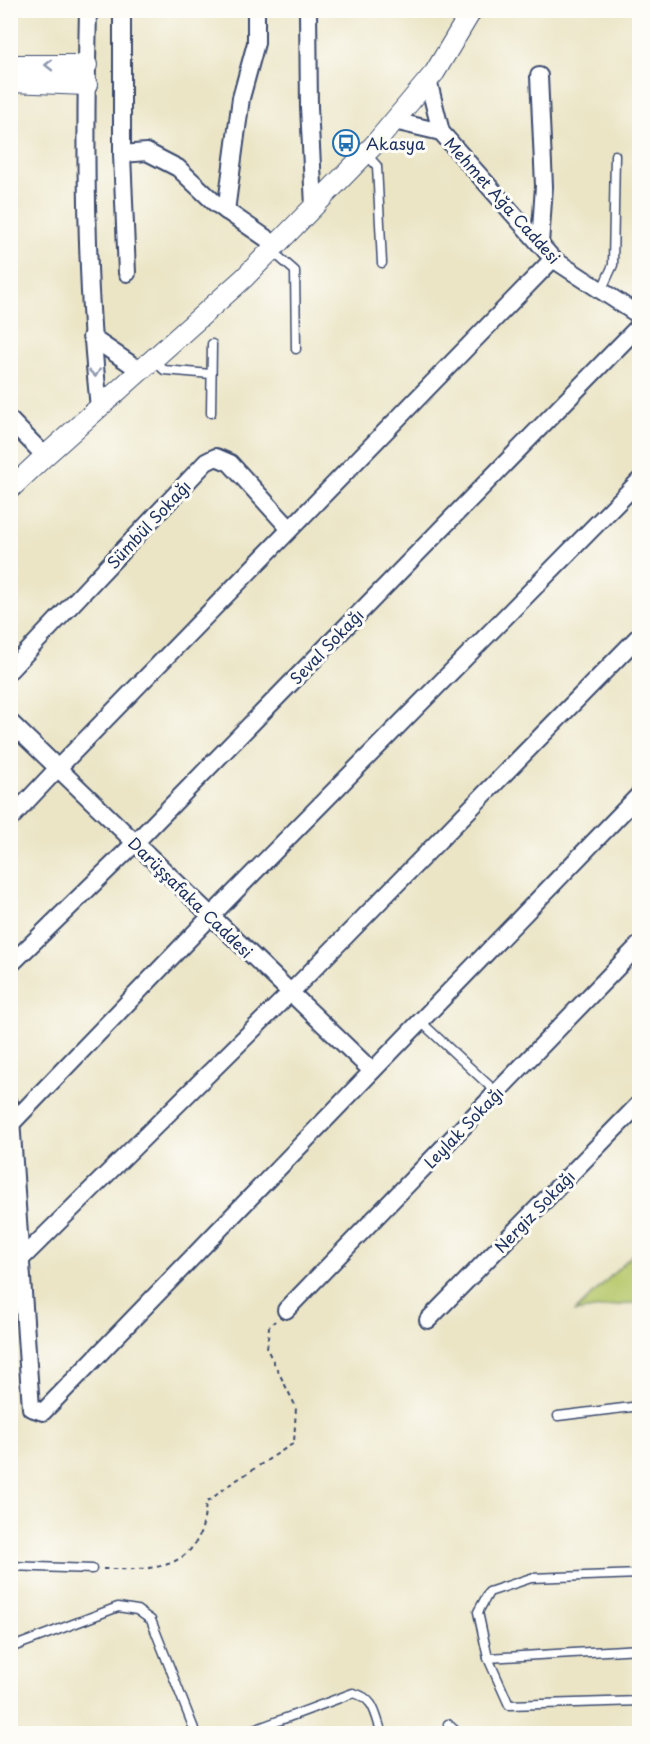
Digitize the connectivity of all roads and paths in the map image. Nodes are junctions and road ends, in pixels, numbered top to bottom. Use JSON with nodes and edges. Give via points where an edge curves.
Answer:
{"nodes":[{"id":1,"x":88,"y":10,"type":"edge"},
{"id":2,"x":122,"y":10,"type":"edge"},
{"id":3,"x":256,"y":10,"type":"edge"},
{"id":4,"x":308,"y":10,"type":"edge"},
{"id":5,"x":472,"y":10,"type":"edge"},
{"id":6,"x":10,"y":65,"type":"edge"},
{"id":7,"x":87,"y":75,"type":"junction"},
{"id":8,"x":539,"y":76,"type":"dead end"},
{"id":9,"x":428,"y":80,"type":"junction"},
{"id":10,"x":10,"y":82,"type":"edge"},
{"id":11,"x":394,"y":121,"type":"junction"},
{"id":12,"x":441,"y":132,"type":"junction"},
{"id":13,"x":122,"y":154,"type":"junction"},
{"id":14,"x":365,"y":154,"type":"junction"},
{"id":15,"x":615,"y":155,"type":"dead end"},
{"id":16,"x":314,"y":206,"type":"junction"},
{"id":17,"x":226,"y":211,"type":"junction"},
{"id":18,"x":540,"y":244,"type":"junction"},
{"id":19,"x":274,"y":248,"type":"junction"},
{"id":20,"x":553,"y":259,"type":"junction"},
{"id":21,"x":382,"y":263,"type":"dead end"},
{"id":22,"x":127,"y":273,"type":"dead end"},
{"id":23,"x":601,"y":291,"type":"junction"},
{"id":24,"x":639,"y":316,"type":"edge"},
{"id":25,"x":639,"y":325,"type":"edge"},
{"id":26,"x":91,"y":337,"type":"junction"},
{"id":27,"x":212,"y":344,"type":"dead end"},
{"id":28,"x":296,"y":349,"type":"dead end"},
{"id":29,"x":147,"y":365,"type":"junction"},
{"id":30,"x":211,"y":374,"type":"junction"},
{"id":31,"x":99,"y":408,"type":"junction"},
{"id":32,"x":211,"y":413,"type":"dead end"},
{"id":33,"x":10,"y":420,"type":"edge"},
{"id":34,"x":45,"y":456,"type":"junction"},
{"id":35,"x":639,"y":480,"type":"edge"},
{"id":36,"x":10,"y":489,"type":"edge"},
{"id":37,"x":290,"y":528,"type":"junction"},
{"id":38,"x":639,"y":635,"type":"edge"},
{"id":39,"x":10,"y":670,"type":"edge"},
{"id":40,"x":10,"y":722,"type":"edge"},
{"id":41,"x":58,"y":768,"type":"junction"},
{"id":42,"x":639,"y":794,"type":"edge"},
{"id":43,"x":10,"y":819,"type":"edge"},
{"id":44,"x":135,"y":843,"type":"junction"},
{"id":45,"x":211,"y":916,"type":"junction"},
{"id":46,"x":639,"y":944,"type":"edge"},
{"id":47,"x":10,"y":965,"type":"edge"},
{"id":48,"x":290,"y":993,"type":"junction"},
{"id":49,"x":420,"y":1021,"type":"junction"},
{"id":50,"x":372,"y":1071,"type":"junction"},
{"id":51,"x":496,"y":1092,"type":"junction"},
{"id":52,"x":639,"y":1103,"type":"edge"},
{"id":53,"x":10,"y":1105,"type":"edge"},
{"id":54,"x":12,"y":1123,"type":"edge"},
{"id":55,"x":21,"y":1259,"type":"junction"},
{"id":56,"x":17,"y":1284,"type":"edge"},
{"id":57,"x":286,"y":1310,"type":"joint"},
{"id":58,"x":428,"y":1320,"type":"dead end"},
{"id":59,"x":639,"y":1406,"type":"edge"},
{"id":60,"x":558,"y":1416,"type":"dead end"},
{"id":61,"x":10,"y":1566,"type":"edge"},
{"id":62,"x":92,"y":1569,"type":"joint"},
{"id":63,"x":639,"y":1574,"type":"edge"},
{"id":64,"x":10,"y":1648,"type":"edge"},
{"id":65,"x":639,"y":1649,"type":"edge"},
{"id":66,"x":488,"y":1658,"type":"junction"},
{"id":67,"x":639,"y":1701,"type":"edge"},
{"id":68,"x":448,"y":1724,"type":"dead end"},
{"id":69,"x":196,"y":1734,"type":"edge"},
{"id":70,"x":243,"y":1734,"type":"edge"},
{"id":71,"x":382,"y":1734,"type":"edge"},
{"id":72,"x":459,"y":1734,"type":"edge"}],
"edges":[{"from":1,"to":7,"type":"street"},
{"from":2,"to":13,"type":"street"},
{"from":3,"to":17,"type":"street","via":[[256,43],[241,98]]},
{"from":4,"to":16,"type":"street"},
{"from":5,"to":9,"type":"street"},
{"from":7,"to":6,"type":"street","one_way":true},
{"from":7,"to":10,"type":"street"},
{"from":7,"to":26,"type":"street"},
{"from":8,"to":18,"type":"street","via":[[544,186]]},
{"from":9,"to":11,"type":"street"},
{"from":9,"to":12,"type":"street","name":"Mehmet Ağa Caddesi"},
{"from":11,"to":12,"type":"street"},
{"from":11,"to":14,"type":"street"},
{"from":12,"to":18,"type":"street","name":"Mehmet Ağa Caddesi"},
{"from":13,"to":17,"type":"street","via":[[147,152],[178,168]]},
{"from":13,"to":22,"type":"street"},
{"from":14,"to":16,"type":"street"},
{"from":14,"to":21,"type":"lane","via":[[377,166]]},
{"from":15,"to":23,"type":"lane","via":[[613,265]]},
{"from":16,"to":19,"type":"street"},
{"from":17,"to":19,"type":"street"},
{"from":18,"to":20,"type":"street","name":"Mehmet Ağa Caddesi"},
{"from":19,"to":28,"type":"lane","via":[[295,272]]},
{"from":19,"to":29,"type":"street"},
{"from":20,"to":23,"type":"street","name":"Mehmet Ağa Caddesi"},
{"from":20,"to":37,"type":"street"},
{"from":23,"to":24,"type":"street","name":"Mehmet Ağa Caddesi"},
{"from":25,"to":44,"type":"street","name":"Seval Sokağı"},
{"from":26,"to":29,"type":"street"},
{"from":26,"to":31,"type":"street","one_way":true},
{"from":27,"to":30,"type":"lane"},
{"from":29,"to":30,"type":"lane"},
{"from":29,"to":31,"type":"street"},
{"from":30,"to":32,"type":"lane"},
{"from":31,"to":34,"type":"street"},
{"from":33,"to":34,"type":"street"},
{"from":34,"to":36,"type":"street"},
{"from":35,"to":45,"type":"street"},
{"from":37,"to":39,"type":"street","name":"Sümbül Sokağı","via":[[230,463],[216,457],[206,462]]},
{"from":37,"to":41,"type":"street"},
{"from":38,"to":48,"type":"street"},
{"from":40,"to":41,"type":"street","name":"Darüşşafaka Caddesi"},
{"from":41,"to":43,"type":"street"},
{"from":41,"to":44,"type":"street","name":"Darüşşafaka Caddesi"},
{"from":42,"to":49,"type":"street"},
{"from":44,"to":45,"type":"street","name":"Darüşşafaka Caddesi"},
{"from":44,"to":47,"type":"street","name":"Seval Sokağı"},
{"from":45,"to":48,"type":"street","name":"Darüşşafaka Caddesi"},
{"from":45,"to":54,"type":"street"},
{"from":46,"to":51,"type":"street","name":"Leylak Sokağı"},
{"from":48,"to":50,"type":"street","name":"Darüşşafaka Caddesi"},
{"from":48,"to":55,"type":"street"},
{"from":49,"to":50,"type":"street"},
{"from":49,"to":51,"type":"lane"},
{"from":50,"to":56,"type":"street","via":[[43,1412],[31,1408]]},
{"from":51,"to":57,"type":"street","name":"Leylak Sokağı"},
{"from":52,"to":58,"type":"street","name":"Nergiz Sokağı"},
{"from":53,"to":54,"type":"street"},
{"from":54,"to":55,"type":"street"},
{"from":55,"to":56,"type":"street"},
{"from":57,"to":62,"type":"path","via":[[269,1327],[267,1349],[296,1407],[294,1443],[206,1503],[201,1532],[188,1555],[171,1564],[142,1569]]},
{"from":59,"to":60,"type":"lane"},
{"from":61,"to":62,"type":"lane"},
{"from":63,"to":66,"type":"lane","via":[[531,1578],[489,1592],[478,1612]]},
{"from":64,"to":69,"type":"lane","via":[[118,1607],[137,1610],[151,1620]]},
{"from":65,"to":66,"type":"lane"},
{"from":66,"to":67,"type":"lane","via":[[509,1705]]},
{"from":68,"to":72,"type":"lane"},
{"from":70,"to":71,"type":"lane","via":[[353,1693],[370,1701]]}]}
